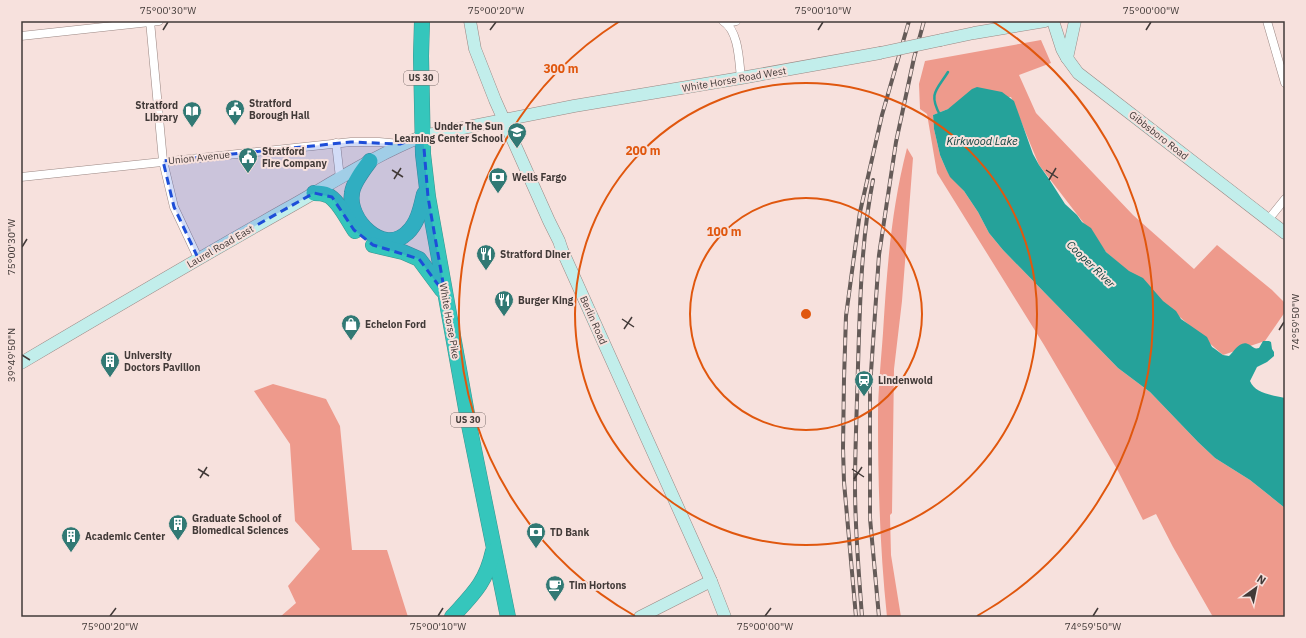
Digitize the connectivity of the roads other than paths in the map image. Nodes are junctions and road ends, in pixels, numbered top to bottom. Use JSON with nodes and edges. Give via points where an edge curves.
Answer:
{"nodes":[{"id":1,"x":159,"y":21,"type":"edge"},
{"id":2,"x":422,"y":21,"type":"edge"},
{"id":3,"x":470,"y":21,"type":"edge"},
{"id":4,"x":736,"y":21,"type":"edge"},
{"id":5,"x":1045,"y":21,"type":"edge"},
{"id":6,"x":1053,"y":21,"type":"edge"},
{"id":7,"x":1075,"y":21,"type":"edge"},
{"id":8,"x":1266,"y":21,"type":"edge"},
{"id":9,"x":150,"y":22,"type":"edge"},
{"id":10,"x":725,"y":22,"type":"edge"},
{"id":11,"x":21,"y":36,"type":"edge"},
{"id":12,"x":1067,"y":58,"type":"junction"},
{"id":13,"x":1283,"y":66,"type":"edge"},
{"id":14,"x":741,"y":78,"type":"junction"},
{"id":15,"x":1285,"y":84,"type":"edge"},
{"id":16,"x":503,"y":120,"type":"junction"},
{"id":17,"x":423,"y":136,"type":"junction"},
{"id":18,"x":336,"y":143,"type":"junction"},
{"id":19,"x":400,"y":144,"type":"junction"},
{"id":20,"x":163,"y":161,"type":"junction"},
{"id":21,"x":370,"y":161,"type":"junction"},
{"id":22,"x":21,"y":177,"type":"edge"},
{"id":23,"x":340,"y":178,"type":"junction"},
{"id":24,"x":426,"y":185,"type":"junction"},
{"id":25,"x":314,"y":193,"type":"junction"},
{"id":26,"x":1285,"y":198,"type":"edge"},
{"id":27,"x":1268,"y":220,"type":"junction"},
{"id":28,"x":1285,"y":233,"type":"edge"},
{"id":29,"x":198,"y":258,"type":"junction"},
{"id":30,"x":445,"y":294,"type":"junction"},
{"id":31,"x":21,"y":363,"type":"edge"},
{"id":32,"x":494,"y":546,"type":"junction"},
{"id":33,"x":711,"y":581,"type":"junction"},
{"id":34,"x":452,"y":617,"type":"edge"},
{"id":35,"x":508,"y":617,"type":"edge"},
{"id":36,"x":640,"y":617,"type":"edge"},
{"id":37,"x":725,"y":617,"type":"edge"}],
"edges":[{"from":1,"to":9,"type":"street"},
{"from":2,"to":17,"type":"highway","name":"White Horse Pike","number":"US 30"},
{"from":3,"to":16,"type":"main road","name":"Berlin Road","via":[[476,49]]},
{"from":4,"to":10,"type":"street"},
{"from":5,"to":14,"type":"main road","name":"White Horse Road West","bridge":true},
{"from":6,"to":12,"type":"main road","name":"Gibbsboro Road"},
{"from":7,"to":12,"type":"main road"},
{"from":8,"to":13,"type":"street"},
{"from":9,"to":11,"type":"street"},
{"from":9,"to":20,"type":"street"},
{"from":10,"to":14,"type":"street","via":[[737,43]]},
{"from":12,"to":27,"type":"main road","name":"Gibbsboro Road","via":[[1078,73]]},
{"from":13,"to":15,"type":"street"},
{"from":14,"to":16,"type":"main road","name":"White Horse Road West"},
{"from":16,"to":17,"type":"main road","name":"White Horse Road West"},
{"from":16,"to":33,"type":"main road","name":"Berlin Road"},
{"from":17,"to":19,"type":"main road","name":"Laurel Road East"},
{"from":17,"to":24,"type":"highway","name":"White Horse Pike","number":"US 30"},
{"from":18,"to":19,"type":"street","name":"Union Avenue"},
{"from":18,"to":20,"type":"street","name":"Union Avenue"},
{"from":18,"to":23,"type":"street"},
{"from":19,"to":21,"type":"main road","name":"Laurel Road East"},
{"from":20,"to":22,"type":"street","name":"Union Avenue"},
{"from":20,"to":29,"type":"street","via":[[174,207]]},
{"from":21,"to":23,"type":"main road","name":"Laurel Road East"},
{"from":21,"to":24,"type":"highway","via":[[353,187],[351,202],[364,228],[380,238],[388,240],[406,234],[420,211]]},
{"from":23,"to":25,"type":"main road","name":"Laurel Road East"},
{"from":24,"to":30,"type":"highway","name":"White Horse Pike","number":"US 30"},
{"from":25,"to":29,"type":"main road","name":"Laurel Road East"},
{"from":25,"to":30,"type":"highway","via":[[332,197],[359,236],[368,242],[419,259]]},
{"from":26,"to":27,"type":"street"},
{"from":27,"to":28,"type":"main road","name":"Gibbsboro Road"},
{"from":29,"to":31,"type":"main road","name":"Laurel Road East"},
{"from":30,"to":32,"type":"highway","name":"White Horse Pike","number":"US 30"},
{"from":32,"to":34,"type":"highway","via":[[485,578]]},
{"from":32,"to":35,"type":"highway","name":"White Horse Pike","number":"US 30"},
{"from":33,"to":36,"type":"main road"},
{"from":33,"to":37,"type":"main road","name":"Berlin Road"}]}
